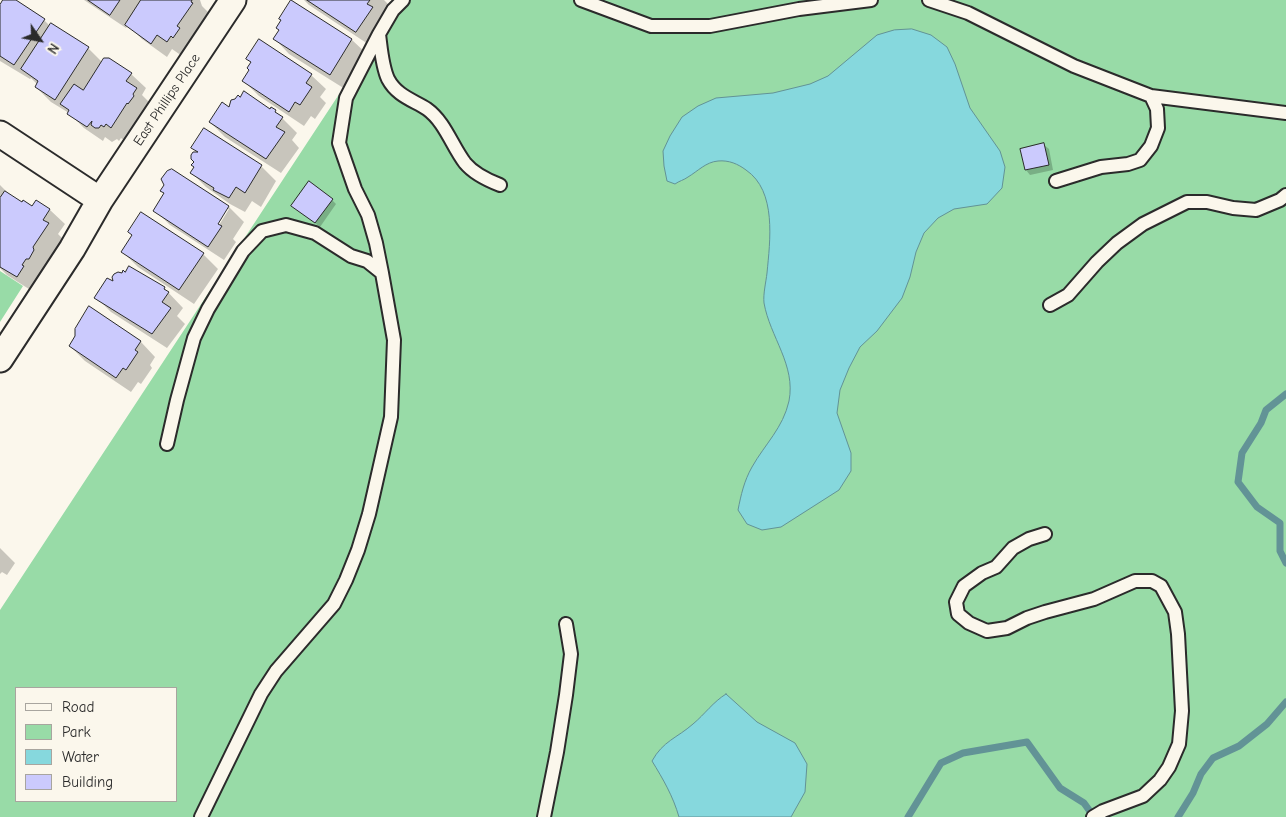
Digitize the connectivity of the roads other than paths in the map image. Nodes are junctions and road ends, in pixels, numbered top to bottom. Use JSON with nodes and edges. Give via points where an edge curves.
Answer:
{"nodes":[{"id":1,"x":233,"y":0,"type":"edge"},
{"id":2,"x":403,"y":0,"type":"edge"},
{"id":3,"x":581,"y":0,"type":"edge"},
{"id":4,"x":871,"y":0,"type":"edge"},
{"id":5,"x":929,"y":0,"type":"edge"},
{"id":6,"x":379,"y":34,"type":"junction"},
{"id":7,"x":1151,"y":96,"type":"junction"},
{"id":8,"x":1178,"y":100,"type":"junction"},
{"id":9,"x":1286,"y":114,"type":"edge"},
{"id":10,"x":1158,"y":123,"type":"junction"},
{"id":11,"x":0,"y":134,"type":"edge"},
{"id":12,"x":1056,"y":180,"type":"dead end"},
{"id":13,"x":500,"y":185,"type":"dead end"},
{"id":14,"x":1286,"y":195,"type":"edge"},
{"id":15,"x":100,"y":200,"type":"junction"},
{"id":16,"x":382,"y":274,"type":"junction"},
{"id":17,"x":1050,"y":305,"type":"dead end"},
{"id":18,"x":0,"y":359,"type":"edge"},
{"id":19,"x":168,"y":444,"type":"dead end"},
{"id":20,"x":1045,"y":534,"type":"dead end"},
{"id":21,"x":566,"y":624,"type":"dead end"},
{"id":22,"x":1098,"y":814,"type":"edge"},
{"id":23,"x":200,"y":817,"type":"edge"},
{"id":24,"x":544,"y":817,"type":"edge"}],
"edges":[{"from":1,"to":15,"type":"street","name":"East Phillips Place"},
{"from":2,"to":6,"type":"lane"},
{"from":3,"to":4,"type":"lane","via":[[651,26],[710,26],[799,9]]},
{"from":5,"to":7,"type":"lane","via":[[968,13],[1074,66]]},
{"from":6,"to":13,"type":"lane","via":[[389,80],[401,95],[428,110],[444,127],[465,163],[482,178]]},
{"from":6,"to":16,"type":"lane","via":[[346,98],[339,143],[368,216]]},
{"from":7,"to":8,"type":"lane"},
{"from":7,"to":10,"type":"lane","via":[[1158,109]]},
{"from":8,"to":9,"type":"lane"},
{"from":8,"to":10,"type":"lane"},
{"from":10,"to":12,"type":"lane","via":[[1151,146],[1140,160]]},
{"from":11,"to":15,"type":"street"},
{"from":14,"to":17,"type":"lane","via":[[1256,210],[1187,202],[1143,224],[1123,239],[1068,295]]},
{"from":15,"to":18,"type":"street","name":"East Phillips Place"},
{"from":16,"to":19,"type":"lane","via":[[367,261],[344,253],[315,233],[286,225],[262,231],[243,251],[194,338]]},
{"from":16,"to":23,"type":"lane","via":[[394,340],[391,417],[358,550],[334,604],[261,694]]},
{"from":20,"to":22,"type":"lane","via":[[1012,548],[996,567],[964,586],[956,602],[958,614],[987,631],[1007,628],[1027,618],[1094,599],[1135,582],[1152,581],[1161,586],[1175,612],[1182,711],[1179,744],[1160,780],[1143,796]]},
{"from":21,"to":24,"type":"lane","via":[[571,654]]}]}
